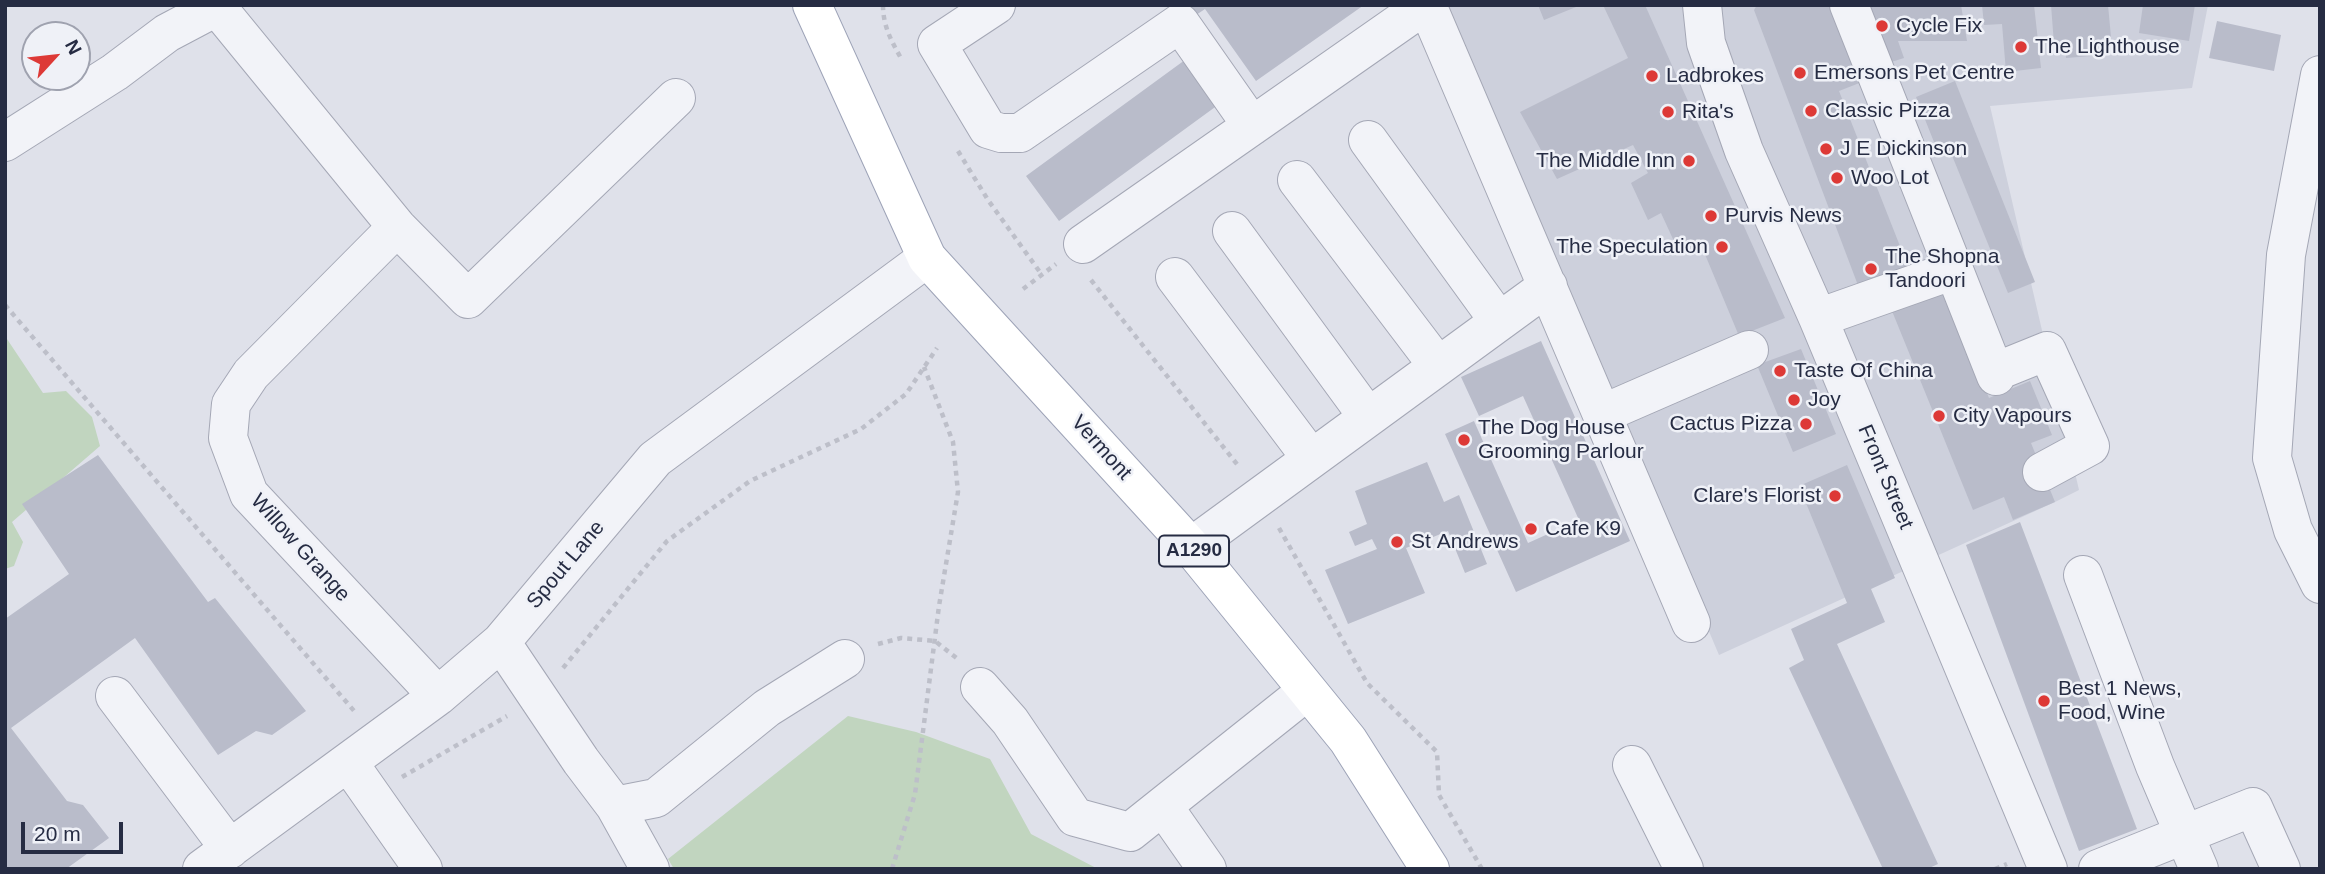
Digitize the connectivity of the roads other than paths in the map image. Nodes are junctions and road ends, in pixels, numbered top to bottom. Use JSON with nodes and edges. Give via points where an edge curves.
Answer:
{"nodes":[{"id":1,"x":812,"y":5,"type":"edge"},
{"id":2,"x":996,"y":5,"type":"edge"},
{"id":3,"x":1426,"y":5,"type":"edge"},
{"id":4,"x":1702,"y":5,"type":"edge"},
{"id":5,"x":1849,"y":5,"type":"edge"},
{"id":6,"x":218,"y":6,"type":"edge"},
{"id":7,"x":2320,"y":75,"type":"edge"},
{"id":8,"x":676,"y":98,"type":"dead end"},
{"id":9,"x":1252,"y":126,"type":"junction"},
{"id":10,"x":1368,"y":140,"type":"dead end"},
{"id":11,"x":5,"y":142,"type":"edge"},
{"id":12,"x":1297,"y":180,"type":"dead end"},
{"id":13,"x":2309,"y":180,"type":"edge"},
{"id":14,"x":397,"y":227,"type":"junction"},
{"id":15,"x":1232,"y":232,"type":"dead end"},
{"id":16,"x":927,"y":258,"type":"junction"},
{"id":17,"x":1086,"y":260,"type":"road end"},
{"id":18,"x":1954,"y":270,"type":"junction"},
{"id":19,"x":1175,"y":277,"type":"dead end"},
{"id":20,"x":1548,"y":286,"type":"junction"},
{"id":21,"x":1818,"y":318,"type":"junction"},
{"id":22,"x":1499,"y":321,"type":"junction"},
{"id":23,"x":1749,"y":350,"type":"dead end"},
{"id":24,"x":1438,"y":366,"type":"junction"},
{"id":25,"x":1602,"y":414,"type":"junction"},
{"id":26,"x":1368,"y":417,"type":"junction"},
{"id":27,"x":1311,"y":458,"type":"junction"},
{"id":28,"x":2042,"y":472,"type":"dead end"},
{"id":29,"x":1191,"y":547,"type":"junction"},
{"id":30,"x":2083,"y":575,"type":"dead end"},
{"id":31,"x":2320,"y":584,"type":"edge"},
{"id":32,"x":1692,"y":623,"type":"dead end"},
{"id":33,"x":501,"y":642,"type":"junction"},
{"id":34,"x":845,"y":659,"type":"road end"},
{"id":35,"x":980,"y":687,"type":"dead end"},
{"id":36,"x":1307,"y":691,"type":"junction"},
{"id":37,"x":115,"y":696,"type":"dead end"},
{"id":38,"x":438,"y":696,"type":"junction"},
{"id":39,"x":348,"y":762,"type":"junction"},
{"id":40,"x":1632,"y":765,"type":"dead end"},
{"id":41,"x":615,"y":806,"type":"junction"},
{"id":42,"x":1163,"y":806,"type":"junction"},
{"id":43,"x":2191,"y":852,"type":"edge"},
{"id":44,"x":216,"y":859,"type":"edge"},
{"id":45,"x":423,"y":869,"type":"edge"},
{"id":46,"x":650,"y":869,"type":"edge"},
{"id":47,"x":1207,"y":869,"type":"edge"},
{"id":48,"x":1430,"y":869,"type":"edge"},
{"id":49,"x":1684,"y":869,"type":"edge"},
{"id":50,"x":2048,"y":869,"type":"edge"},
{"id":51,"x":2098,"y":869,"type":"edge"},
{"id":52,"x":2281,"y":869,"type":"edge"}],
"edges":[{"from":1,"to":16,"type":"main road","name":"Vermont","number":"A1290"},
{"from":2,"to":9,"type":"street","via":[[937,44],[988,129],[1020,133],[1180,23]]},
{"from":3,"to":9,"type":"street"},
{"from":3,"to":20,"type":"street"},
{"from":4,"to":21,"type":"street","name":"Front Street","via":[[1706,43],[1744,151]]},
{"from":5,"to":18,"type":"street"},
{"from":6,"to":11,"type":"street","via":[[167,33]]},
{"from":6,"to":14,"type":"street"},
{"from":7,"to":13,"type":"street"},
{"from":8,"to":14,"type":"street","via":[[468,299]]},
{"from":9,"to":17,"type":"street"},
{"from":10,"to":22,"type":"street"},
{"from":12,"to":24,"type":"street"},
{"from":13,"to":31,"type":"street","via":[[2286,255],[2272,458],[2292,530]]},
{"from":14,"to":38,"type":"street","name":"Willow Grange","via":[[251,374],[231,404],[228,438],[249,494]]},
{"from":15,"to":26,"type":"street"},
{"from":16,"to":29,"type":"main road","name":"Vermont","number":"A1290"},
{"from":16,"to":33,"type":"street","name":"Spout Lane","via":[[655,459]]},
{"from":18,"to":21,"type":"street"},
{"from":18,"to":28,"type":"street","via":[[1995,374],[2047,351],[2090,446]]},
{"from":19,"to":27,"type":"street"},
{"from":20,"to":22,"type":"street"},
{"from":20,"to":25,"type":"street"},
{"from":21,"to":50,"type":"street","name":"Front Street"},
{"from":22,"to":24,"type":"street"},
{"from":23,"to":25,"type":"street"},
{"from":24,"to":26,"type":"street"},
{"from":25,"to":32,"type":"street"},
{"from":26,"to":27,"type":"street"},
{"from":27,"to":29,"type":"street"},
{"from":29,"to":36,"type":"main road","name":"Vermont","number":"A1290"},
{"from":30,"to":43,"type":"street"},
{"from":33,"to":38,"type":"street","name":"Spout Lane"},
{"from":33,"to":41,"type":"street"},
{"from":34,"to":41,"type":"street","via":[[768,708],[656,798]]},
{"from":35,"to":42,"type":"street","via":[[1010,721],[1075,817],[1130,832]]},
{"from":36,"to":42,"type":"street"},
{"from":36,"to":48,"type":"main road","name":"Vermont","number":"A1290","via":[[1349,740]]},
{"from":37,"to":44,"type":"street"},
{"from":38,"to":39,"type":"street","name":"Spout Lane"},
{"from":39,"to":44,"type":"street","name":"Spout Lane"},
{"from":39,"to":45,"type":"street"},
{"from":40,"to":49,"type":"street"},
{"from":41,"to":46,"type":"street"},
{"from":42,"to":47,"type":"street"},
{"from":43,"to":51,"type":"street"},
{"from":43,"to":52,"type":"street","via":[[2253,807]]}]}
